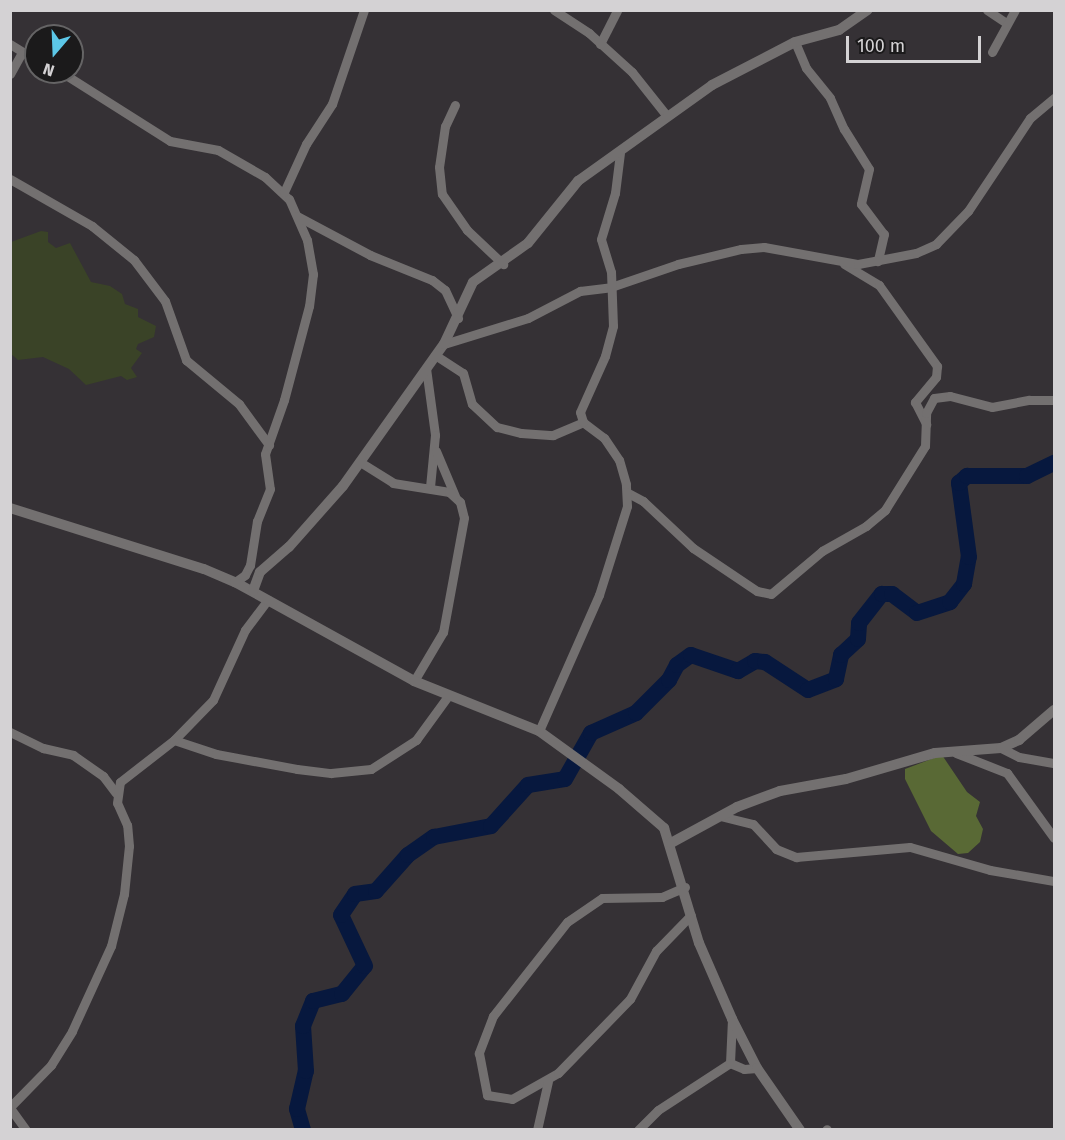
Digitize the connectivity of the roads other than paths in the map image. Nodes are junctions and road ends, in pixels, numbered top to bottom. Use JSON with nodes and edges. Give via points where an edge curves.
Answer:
{"nodes":[{"id":1,"x":364,"y":10,"type":"edge"},
{"id":2,"x":554,"y":10,"type":"edge"},
{"id":3,"x":617,"y":10,"type":"edge"},
{"id":4,"x":868,"y":10,"type":"edge"},
{"id":5,"x":987,"y":10,"type":"edge"},
{"id":6,"x":1015,"y":10,"type":"edge"},
{"id":7,"x":1006,"y":22,"type":"junction"},
{"id":8,"x":795,"y":42,"type":"junction"},
{"id":9,"x":10,"y":44,"type":"edge"},
{"id":10,"x":600,"y":44,"type":"junction"},
{"id":11,"x":992,"y":52,"type":"dead end"},
{"id":12,"x":21,"y":54,"type":"junction"},
{"id":13,"x":24,"y":55,"type":"edge"},
{"id":14,"x":10,"y":74,"type":"edge"},
{"id":15,"x":79,"y":84,"type":"edge"},
{"id":16,"x":1054,"y":98,"type":"edge"},
{"id":17,"x":455,"y":105,"type":"dead end"},
{"id":18,"x":667,"y":116,"type":"junction"},
{"id":19,"x":620,"y":153,"type":"junction"},
{"id":20,"x":10,"y":178,"type":"edge"},
{"id":21,"x":284,"y":192,"type":"junction"},
{"id":22,"x":297,"y":216,"type":"junction"},
{"id":23,"x":878,"y":261,"type":"junction"},
{"id":24,"x":842,"y":263,"type":"junction"},
{"id":25,"x":503,"y":264,"type":"junction"},
{"id":26,"x":611,"y":287,"type":"junction"},
{"id":27,"x":458,"y":321,"type":"junction"},
{"id":28,"x":444,"y":344,"type":"junction"},
{"id":29,"x":435,"y":355,"type":"junction"},
{"id":30,"x":426,"y":368,"type":"junction"},
{"id":31,"x":1054,"y":400,"type":"edge"},
{"id":32,"x":583,"y":422,"type":"junction"},
{"id":33,"x":926,"y":424,"type":"junction"},
{"id":34,"x":269,"y":445,"type":"junction"},
{"id":35,"x":435,"y":450,"type":"junction"},
{"id":36,"x":360,"y":462,"type":"junction"},
{"id":37,"x":430,"y":487,"type":"junction"},
{"id":38,"x":628,"y":493,"type":"junction"},
{"id":39,"x":455,"y":496,"type":"junction"},
{"id":40,"x":10,"y":508,"type":"edge"},
{"id":41,"x":235,"y":582,"type":"junction"},
{"id":42,"x":253,"y":591,"type":"junction"},
{"id":43,"x":268,"y":600,"type":"junction"},
{"id":44,"x":414,"y":681,"type":"junction"},
{"id":45,"x":448,"y":696,"type":"junction"},
{"id":46,"x":1054,"y":710,"type":"edge"},
{"id":47,"x":539,"y":731,"type":"junction"},
{"id":48,"x":10,"y":732,"type":"edge"},
{"id":49,"x":174,"y":740,"type":"junction"},
{"id":50,"x":1001,"y":748,"type":"junction"},
{"id":51,"x":955,"y":753,"type":"junction"},
{"id":52,"x":1054,"y":763,"type":"edge"},
{"id":53,"x":116,"y":793,"type":"junction"},
{"id":54,"x":720,"y":816,"type":"junction"},
{"id":55,"x":1054,"y":838,"type":"edge"},
{"id":56,"x":671,"y":843,"type":"junction"},
{"id":57,"x":1054,"y":881,"type":"edge"},
{"id":58,"x":685,"y":887,"type":"junction"},
{"id":59,"x":691,"y":915,"type":"junction"},
{"id":60,"x":732,"y":1019,"type":"junction"},
{"id":61,"x":730,"y":1063,"type":"junction"},
{"id":62,"x":757,"y":1068,"type":"junction"},
{"id":63,"x":548,"y":1081,"type":"junction"},
{"id":64,"x":10,"y":1107,"type":"edge"},
{"id":65,"x":26,"y":1130,"type":"edge"},
{"id":66,"x":537,"y":1130,"type":"edge"},
{"id":67,"x":638,"y":1130,"type":"edge"},
{"id":68,"x":800,"y":1130,"type":"edge"}],
"edges":[{"from":1,"to":21,"type":"street","via":[[332,104],[306,144]]},
{"from":2,"to":10,"type":"street"},
{"from":3,"to":10,"type":"street"},
{"from":4,"to":8,"type":"street","via":[[833,32]]},
{"from":5,"to":7,"type":"street"},
{"from":6,"to":7,"type":"street"},
{"from":7,"to":11,"type":"street"},
{"from":8,"to":18,"type":"street","via":[[712,85]]},
{"from":8,"to":23,"type":"street","via":[[806,68],[830,98],[869,169],[861,204],[884,234]]},
{"from":9,"to":12,"type":"street"},
{"from":10,"to":18,"type":"street","via":[[641,82]]},
{"from":12,"to":13,"type":"street"},
{"from":12,"to":14,"type":"street"},
{"from":15,"to":21,"type":"street","via":[[148,130],[183,146],[228,154]]},
{"from":16,"to":23,"type":"street","via":[[1030,118],[968,211],[943,238],[916,253]]},
{"from":17,"to":25,"type":"street","via":[[445,126],[439,167],[442,194],[467,230]]},
{"from":18,"to":19,"type":"street"},
{"from":19,"to":25,"type":"street","via":[[578,181],[528,243]]},
{"from":19,"to":26,"type":"street","via":[[615,193],[601,239]]},
{"from":20,"to":34,"type":"street","via":[[92,226],[127,253],[165,301],[186,360],[239,404]]},
{"from":21,"to":22,"type":"street"},
{"from":22,"to":27,"type":"street","via":[[370,255],[432,280],[453,302]]},
{"from":22,"to":34,"type":"street","via":[[311,251],[312,288]]},
{"from":23,"to":24,"type":"street"},
{"from":24,"to":26,"type":"street","via":[[764,247],[741,249],[678,264]]},
{"from":24,"to":33,"type":"street","via":[[879,285],[937,366],[936,377],[915,402]]},
{"from":25,"to":27,"type":"street","via":[[468,288]]},
{"from":26,"to":28,"type":"street","via":[[580,291],[528,318]]},
{"from":26,"to":32,"type":"street","via":[[614,326],[580,412]]},
{"from":27,"to":28,"type":"street"},
{"from":28,"to":29,"type":"street"},
{"from":29,"to":30,"type":"street"},
{"from":29,"to":32,"type":"street","via":[[463,373],[472,404],[496,427],[553,435]]},
{"from":30,"to":35,"type":"street","via":[[432,393]]},
{"from":30,"to":36,"type":"street"},
{"from":31,"to":33,"type":"street","via":[[992,407],[941,396],[928,404]]},
{"from":32,"to":38,"type":"street","via":[[611,448],[624,472]]},
{"from":33,"to":38,"type":"street","via":[[925,446],[885,510],[866,526],[822,550],[771,594],[757,591],[693,548],[643,501]]},
{"from":34,"to":41,"type":"street","via":[[265,454],[270,489],[257,521],[250,565]]},
{"from":35,"to":37,"type":"street"},
{"from":35,"to":39,"type":"street"},
{"from":36,"to":37,"type":"street","via":[[393,483]]},
{"from":36,"to":42,"type":"street","via":[[303,532],[260,572]]},
{"from":37,"to":39,"type":"street"},
{"from":38,"to":47,"type":"street","via":[[624,519],[606,562],[599,595]]},
{"from":39,"to":44,"type":"street","via":[[464,524],[445,624]]},
{"from":40,"to":41,"type":"street"},
{"from":41,"to":42,"type":"street"},
{"from":42,"to":43,"type":"street"},
{"from":43,"to":44,"type":"street"},
{"from":43,"to":49,"type":"street","via":[[245,630],[213,700]]},
{"from":44,"to":45,"type":"street"},
{"from":45,"to":47,"type":"street"},
{"from":45,"to":49,"type":"street","via":[[416,740],[371,769],[331,773],[297,769],[216,754]]},
{"from":46,"to":50,"type":"street","via":[[1019,740]]},
{"from":47,"to":56,"type":"street","via":[[656,818]]},
{"from":48,"to":53,"type":"street","via":[[43,748],[73,755],[103,776]]},
{"from":49,"to":53,"type":"street","via":[[129,773]]},
{"from":50,"to":51,"type":"street"},
{"from":50,"to":52,"type":"street","via":[[1019,757]]},
{"from":51,"to":54,"type":"street","via":[[935,753],[846,779],[780,791]]},
{"from":51,"to":55,"type":"street","via":[[1007,773]]},
{"from":53,"to":64,"type":"street","via":[[129,846],[124,894],[111,946],[72,1031],[51,1065]]},
{"from":54,"to":56,"type":"street"},
{"from":54,"to":57,"type":"street","via":[[753,824],[776,849],[796,857],[910,847],[990,870]]},
{"from":56,"to":58,"type":"street"},
{"from":58,"to":59,"type":"street"},
{"from":58,"to":63,"type":"street","via":[[662,897],[602,898],[590,902],[567,922],[503,999],[479,1053],[484,1090],[494,1099],[512,1099]]},
{"from":59,"to":60,"type":"street"},
{"from":59,"to":63,"type":"street","via":[[656,951],[630,999]]},
{"from":60,"to":61,"type":"street"},
{"from":60,"to":62,"type":"street"},
{"from":61,"to":62,"type":"street","via":[[744,1069]]},
{"from":61,"to":67,"type":"street","via":[[658,1110]]},
{"from":62,"to":68,"type":"street"},
{"from":63,"to":66,"type":"street"},
{"from":64,"to":65,"type":"street"}]}
